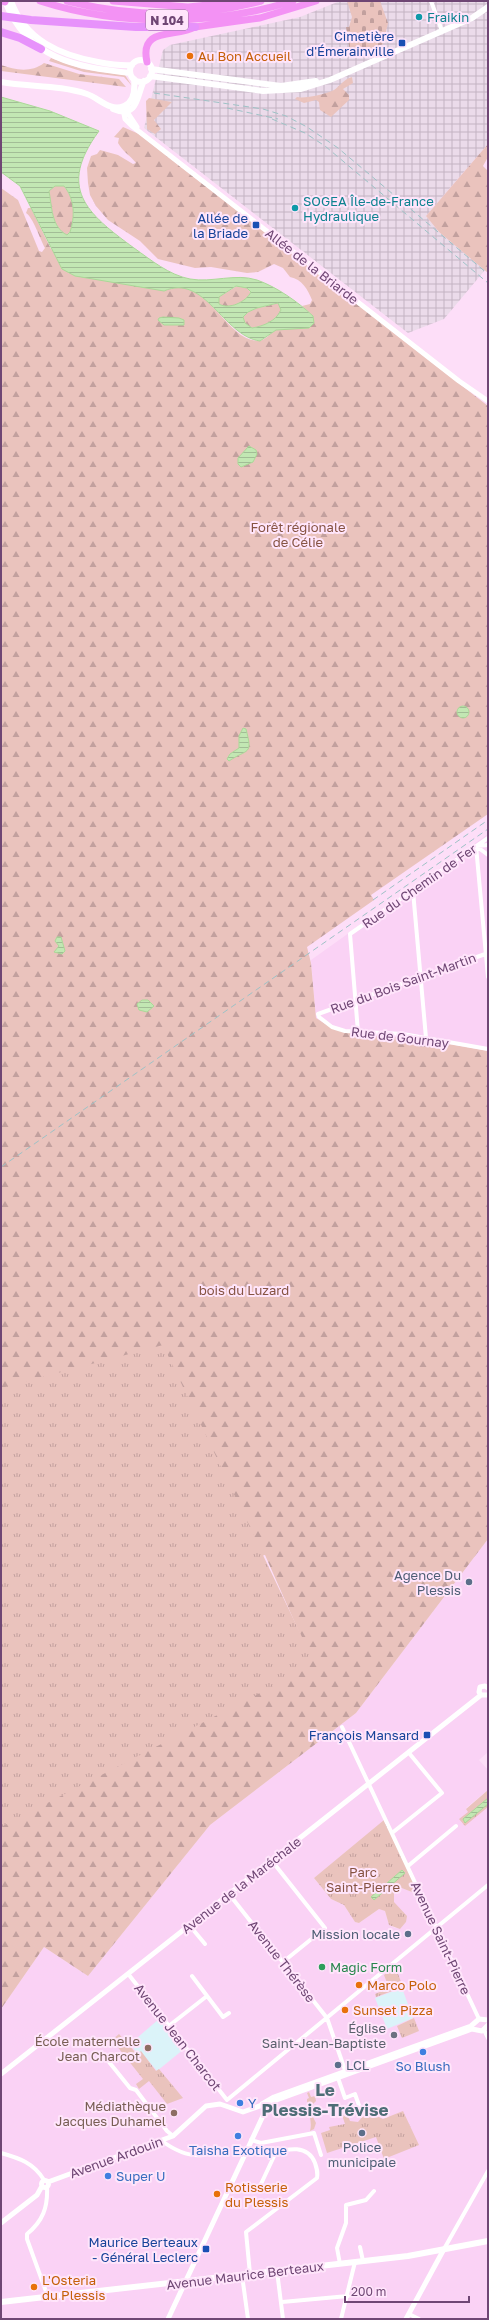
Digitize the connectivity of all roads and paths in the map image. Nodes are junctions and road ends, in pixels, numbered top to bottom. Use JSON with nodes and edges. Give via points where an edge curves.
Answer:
{"nodes":[{"id":1,"x":6,"y":1,"type":"edge"},
{"id":2,"x":40,"y":1,"type":"edge"},
{"id":3,"x":67,"y":1,"type":"edge"},
{"id":4,"x":113,"y":1,"type":"edge"},
{"id":5,"x":261,"y":1,"type":"edge"},
{"id":6,"x":293,"y":1,"type":"edge"},
{"id":7,"x":316,"y":1,"type":"edge"},
{"id":8,"x":431,"y":1,"type":"edge"},
{"id":9,"x":252,"y":4,"type":"junction"},
{"id":10,"x":488,"y":7,"type":"edge"},
{"id":11,"x":1,"y":16,"type":"edge"},
{"id":12,"x":195,"y":27,"type":"junction"},
{"id":13,"x":442,"y":31,"type":"junction"},
{"id":14,"x":1,"y":32,"type":"edge"},
{"id":15,"x":41,"y":49,"type":"junction"},
{"id":16,"x":132,"y":65,"type":"junction"},
{"id":17,"x":149,"y":66,"type":"junction"},
{"id":18,"x":352,"y":69,"type":"junction"},
{"id":19,"x":132,"y":76,"type":"junction"},
{"id":20,"x":150,"y":76,"type":"junction"},
{"id":21,"x":144,"y":81,"type":"junction"},
{"id":22,"x":1,"y":82,"type":"edge"},
{"id":23,"x":136,"y":104,"type":"junction"},
{"id":24,"x":124,"y":109,"type":"junction"},
{"id":25,"x":132,"y":121,"type":"junction"},
{"id":26,"x":138,"y":130,"type":"junction"},
{"id":27,"x":488,"y":401,"type":"edge"},
{"id":28,"x":488,"y":838,"type":"edge"},
{"id":29,"x":488,"y":845,"type":"edge"},
{"id":30,"x":476,"y":846,"type":"junction"},
{"id":31,"x":488,"y":855,"type":"edge"},
{"id":32,"x":413,"y":891,"type":"junction"},
{"id":33,"x":487,"y":953,"type":"edge"},
{"id":34,"x":421,"y":977,"type":"junction"},
{"id":35,"x":488,"y":977,"type":"edge"},
{"id":36,"x":356,"y":1000,"type":"junction"},
{"id":37,"x":318,"y":1014,"type":"joint"},
{"id":38,"x":358,"y":1032,"type":"junction"},
{"id":39,"x":426,"y":1038,"type":"junction"},
{"id":40,"x":488,"y":1049,"type":"edge"},
{"id":41,"x":488,"y":1688,"type":"edge"},
{"id":42,"x":481,"y":1695,"type":"junction"},
{"id":43,"x":488,"y":1696,"type":"edge"},
{"id":44,"x":342,"y":1727,"type":"dead end"},
{"id":45,"x":410,"y":1753,"type":"junction"},
{"id":46,"x":368,"y":1785,"type":"junction"},
{"id":47,"x":456,"y":1826,"type":"dead end"},
{"id":48,"x":392,"y":1833,"type":"junction"},
{"id":49,"x":272,"y":1861,"type":"junction"},
{"id":50,"x":408,"y":1866,"type":"junction"},
{"id":51,"x":488,"y":1884,"type":"edge"},
{"id":52,"x":229,"y":1894,"type":"junction"},
{"id":53,"x":190,"y":1926,"type":"junction"},
{"id":54,"x":436,"y":1928,"type":"junction"},
{"id":55,"x":205,"y":1944,"type":"dead end"},
{"id":56,"x":283,"y":1962,"type":"junction"},
{"id":57,"x":129,"y":1975,"type":"junction"},
{"id":58,"x":192,"y":1976,"type":"dead end"},
{"id":59,"x":207,"y":1996,"type":"junction"},
{"id":60,"x":229,"y":2013,"type":"dead end"},
{"id":61,"x":327,"y":2018,"type":"junction"},
{"id":62,"x":477,"y":2024,"type":"junction"},
{"id":63,"x":487,"y":2024,"type":"edge"},
{"id":64,"x":170,"y":2025,"type":"junction"},
{"id":65,"x":488,"y":2038,"type":"edge"},
{"id":66,"x":109,"y":2062,"type":"dead end"},
{"id":67,"x":346,"y":2073,"type":"junction"},
{"id":68,"x":1,"y":2074,"type":"edge"},
{"id":69,"x":337,"y":2076,"type":"junction"},
{"id":70,"x":227,"y":2100,"type":"junction"},
{"id":71,"x":269,"y":2103,"type":"junction"},
{"id":72,"x":220,"y":2104,"type":"junction"},
{"id":73,"x":261,"y":2105,"type":"junction"},
{"id":74,"x":231,"y":2108,"type":"junction"},
{"id":75,"x":362,"y":2114,"type":"dead end"},
{"id":76,"x":260,"y":2120,"type":"junction"},
{"id":77,"x":173,"y":2136,"type":"junction"},
{"id":78,"x":251,"y":2140,"type":"junction"},
{"id":79,"x":162,"y":2141,"type":"junction"},
{"id":80,"x":276,"y":2152,"type":"junction"},
{"id":81,"x":1,"y":2153,"type":"edge"},
{"id":82,"x":203,"y":2155,"type":"dead end"},
{"id":83,"x":260,"y":2155,"type":"dead end"},
{"id":84,"x":321,"y":2155,"type":"dead end"},
{"id":85,"x":488,"y":2171,"type":"edge"},
{"id":86,"x":45,"y":2184,"type":"junction"},
{"id":87,"x":261,"y":2184,"type":"dead end"},
{"id":88,"x":374,"y":2191,"type":"dead end"},
{"id":89,"x":1,"y":2223,"type":"edge"},
{"id":90,"x":488,"y":2241,"type":"edge"},
{"id":91,"x":360,"y":2247,"type":"dead end"},
{"id":92,"x":444,"y":2250,"type":"junction"},
{"id":93,"x":362,"y":2261,"type":"junction"},
{"id":94,"x":355,"y":2262,"type":"junction"},
{"id":95,"x":340,"y":2264,"type":"junction"},
{"id":96,"x":277,"y":2271,"type":"junction"},
{"id":97,"x":250,"y":2274,"type":"junction"},
{"id":98,"x":242,"y":2275,"type":"junction"},
{"id":99,"x":187,"y":2281,"type":"junction"},
{"id":100,"x":348,"y":2296,"type":"junction"},
{"id":101,"x":48,"y":2297,"type":"junction"},
{"id":102,"x":1,"y":2302,"type":"edge"},
{"id":103,"x":282,"y":2302,"type":"junction"},
{"id":104,"x":407,"y":2316,"type":"edge"},
{"id":105,"x":168,"y":2319,"type":"edge"},
{"id":106,"x":248,"y":2319,"type":"edge"},
{"id":107,"x":283,"y":2319,"type":"edge"},
{"id":108,"x":341,"y":2319,"type":"edge"},
{"id":109,"x":419,"y":2319,"type":"edge"}],
"edges":[{"from":1,"to":15,"type":"main road","via":[[18,27]]},
{"from":1,"to":16,"type":"main road","via":[[24,26],[49,47],[79,59]]},
{"from":2,"to":6,"type":"highway","number":"N 104","via":[[110,16],[178,20],[245,13]]},
{"from":3,"to":9,"type":"highway","number":"N 104","via":[[107,9],[154,13],[220,10]]},
{"from":4,"to":9,"type":"highway","via":[[174,6],[242,2]]},
{"from":5,"to":9,"type":"highway","number":"N 104"},
{"from":7,"to":12,"type":"highway","via":[[260,18]]},
{"from":8,"to":13,"type":"street"},
{"from":10,"to":13,"type":"main road","via":[[472,18]]},
{"from":11,"to":12,"type":"highway","via":[[143,27]]},
{"from":12,"to":17,"type":"highway","via":[[189,31],[154,38],[146,48]]},
{"from":13,"to":18,"type":"main road"},
{"from":14,"to":15,"type":"highway"},
{"from":15,"to":19,"type":"main road","via":[[56,58],[77,65]]},
{"from":16,"to":17,"type":"main road","via":[[138,60]]},
{"from":16,"to":19,"type":"main road"},
{"from":17,"to":18,"type":"main road","via":[[288,86],[315,81]]},
{"from":17,"to":20,"type":"main road"},
{"from":18,"to":20,"type":"main road","via":[[309,88],[283,92]]},
{"from":19,"to":21,"type":"main road"},
{"from":19,"to":24,"type":"main road","via":[[133,95]]},
{"from":20,"to":21,"type":"main road"},
{"from":21,"to":23,"type":"main road"},
{"from":22,"to":24,"type":"main road","via":[[81,92],[115,110]]},
{"from":23,"to":24,"type":"main road"},
{"from":23,"to":25,"type":"street"},
{"from":24,"to":25,"type":"street","name":"Allée de la Briarde"},
{"from":24,"to":26,"type":"street","name":"Allée de la Briarde","via":[[126,121]]},
{"from":25,"to":26,"type":"street","name":"Allée de la Briarde"},
{"from":26,"to":27,"type":"street","name":"Allée de la Briarde"},
{"from":28,"to":30,"type":"street","name":"Rue du Chemin de Fer"},
{"from":29,"to":30,"type":"street"},
{"from":30,"to":31,"type":"street"},
{"from":30,"to":32,"type":"street","name":"Rue du Chemin de Fer"},
{"from":30,"to":33,"type":"street"},
{"from":32,"to":34,"type":"street"},
{"from":32,"to":36,"type":"street","name":"Rue du Chemin de Fer","via":[[350,934]]},
{"from":33,"to":34,"type":"street","name":"Rue du Bois Saint-Martin"},
{"from":33,"to":35,"type":"street"},
{"from":34,"to":36,"type":"street","name":"Rue du Bois Saint-Martin"},
{"from":34,"to":39,"type":"street"},
{"from":36,"to":37,"type":"street","name":"Rue du Bois Saint-Martin"},
{"from":36,"to":38,"type":"street"},
{"from":37,"to":38,"type":"street","name":"Rue de Gournay","via":[[332,1027]]},
{"from":38,"to":39,"type":"street","name":"Rue de Gournay"},
{"from":39,"to":40,"type":"street","name":"Rue de Gournay"},
{"from":41,"to":42,"type":"street","name":"Avenue de la Maréchale","via":[[480,1687]]},
{"from":42,"to":43,"type":"street"},
{"from":42,"to":45,"type":"street","name":"Avenue de la Maréchale"},
{"from":44,"to":46,"type":"street","name":"Avenue Saint-Pierre"},
{"from":45,"to":46,"type":"street","name":"Avenue de la Maréchale"},
{"from":45,"to":48,"type":"street","via":[[442,1793]]},
{"from":46,"to":48,"type":"street","name":"Avenue Saint-Pierre"},
{"from":46,"to":49,"type":"street","name":"Avenue de la Maréchale"},
{"from":47,"to":50,"type":"street"},
{"from":48,"to":50,"type":"street","name":"Avenue Saint-Pierre"},
{"from":49,"to":52,"type":"street","name":"Avenue de la Maréchale"},
{"from":49,"to":56,"type":"street","via":[[325,1928]]},
{"from":50,"to":54,"type":"street","name":"Avenue Saint-Pierre"},
{"from":51,"to":54,"type":"street"},
{"from":52,"to":53,"type":"street","name":"Avenue de la Maréchale"},
{"from":52,"to":56,"type":"street","name":"Avenue Thérèse"},
{"from":53,"to":55,"type":"street"},
{"from":53,"to":57,"type":"street","name":"Avenue de la Maréchale"},
{"from":54,"to":61,"type":"street"},
{"from":54,"to":62,"type":"street","name":"Avenue Saint-Pierre"},
{"from":56,"to":61,"type":"street","name":"Avenue Thérèse"},
{"from":57,"to":64,"type":"street","name":"Avenue Jean Charcot"},
{"from":57,"to":68,"type":"street","name":"Avenue de la Maréchale"},
{"from":58,"to":59,"type":"street"},
{"from":59,"to":60,"type":"street","via":[[223,2017]]},
{"from":59,"to":64,"type":"street"},
{"from":61,"to":67,"type":"street","name":"Avenue Thérèse"},
{"from":61,"to":70,"type":"street"},
{"from":62,"to":63,"type":"street"},
{"from":62,"to":63,"type":"street"},
{"from":62,"to":67,"type":"street"},
{"from":63,"to":65,"type":"street"},
{"from":64,"to":70,"type":"street","name":"Avenue Jean Charcot"},
{"from":66,"to":77,"type":"street","via":[[130,2088],[136,2090]]},
{"from":67,"to":69,"type":"street"},
{"from":69,"to":71,"type":"street"},
{"from":69,"to":73,"type":"street","via":[[274,2097]]},
{"from":69,"to":75,"type":"street","via":[[345,2098],[355,2094]]},
{"from":70,"to":72,"type":"street","name":"Avenue Ardouin"},
{"from":70,"to":74,"type":"street"},
{"from":71,"to":73,"type":"street"},
{"from":71,"to":76,"type":"street"},
{"from":72,"to":74,"type":"street"},
{"from":72,"to":77,"type":"street","name":"Avenue Ardouin","via":[[206,2106]]},
{"from":73,"to":74,"type":"street","via":[[243,2112]]},
{"from":73,"to":76,"type":"street"},
{"from":76,"to":78,"type":"street"},
{"from":77,"to":79,"type":"street","name":"Avenue Ardouin"},
{"from":78,"to":84,"type":"street","via":[[261,2143],[314,2132]]},
{"from":78,"to":99,"type":"street"},
{"from":79,"to":82,"type":"street","via":[[189,2155]]},
{"from":79,"to":86,"type":"street","name":"Avenue Ardouin"},
{"from":80,"to":83,"type":"street"},
{"from":80,"to":87,"type":"street"},
{"from":80,"to":97,"type":"street","via":[[301,2149],[307,2151],[314,2161],[318,2172],[317,2178],[246,2232]]},
{"from":81,"to":86,"type":"street","via":[[36,2168]]},
{"from":85,"to":92,"type":"street"},
{"from":86,"to":89,"type":"street","via":[[37,2196]]},
{"from":86,"to":101,"type":"street","via":[[46,2211],[37,2226],[27,2234],[27,2239]]},
{"from":88,"to":95,"type":"street","via":[[366,2200],[346,2205],[346,2223],[337,2248]]},
{"from":90,"to":92,"type":"main road","name":"Avenue Maurice Berteaux"},
{"from":91,"to":93,"type":"street"},
{"from":92,"to":93,"type":"main road","name":"Avenue Maurice Berteaux"},
{"from":92,"to":104,"type":"street"},
{"from":93,"to":94,"type":"main road","name":"Avenue Maurice Berteaux"},
{"from":94,"to":95,"type":"main road","name":"Avenue Maurice Berteaux"},
{"from":94,"to":100,"type":"street"},
{"from":95,"to":96,"type":"main road","name":"Avenue Maurice Berteaux"},
{"from":96,"to":97,"type":"main road","name":"Avenue Maurice Berteaux"},
{"from":96,"to":103,"type":"street"},
{"from":97,"to":98,"type":"main road","name":"Avenue Maurice Berteaux"},
{"from":98,"to":99,"type":"main road","name":"Avenue Maurice Berteaux"},
{"from":98,"to":106,"type":"street"},
{"from":99,"to":101,"type":"main road","name":"Avenue Maurice Berteaux"},
{"from":99,"to":105,"type":"street"},
{"from":100,"to":103,"type":"street"},
{"from":100,"to":108,"type":"street"},
{"from":101,"to":102,"type":"main road","name":"Avenue Maurice Berteaux"},
{"from":103,"to":107,"type":"street"},
{"from":104,"to":109,"type":"street"}]}
